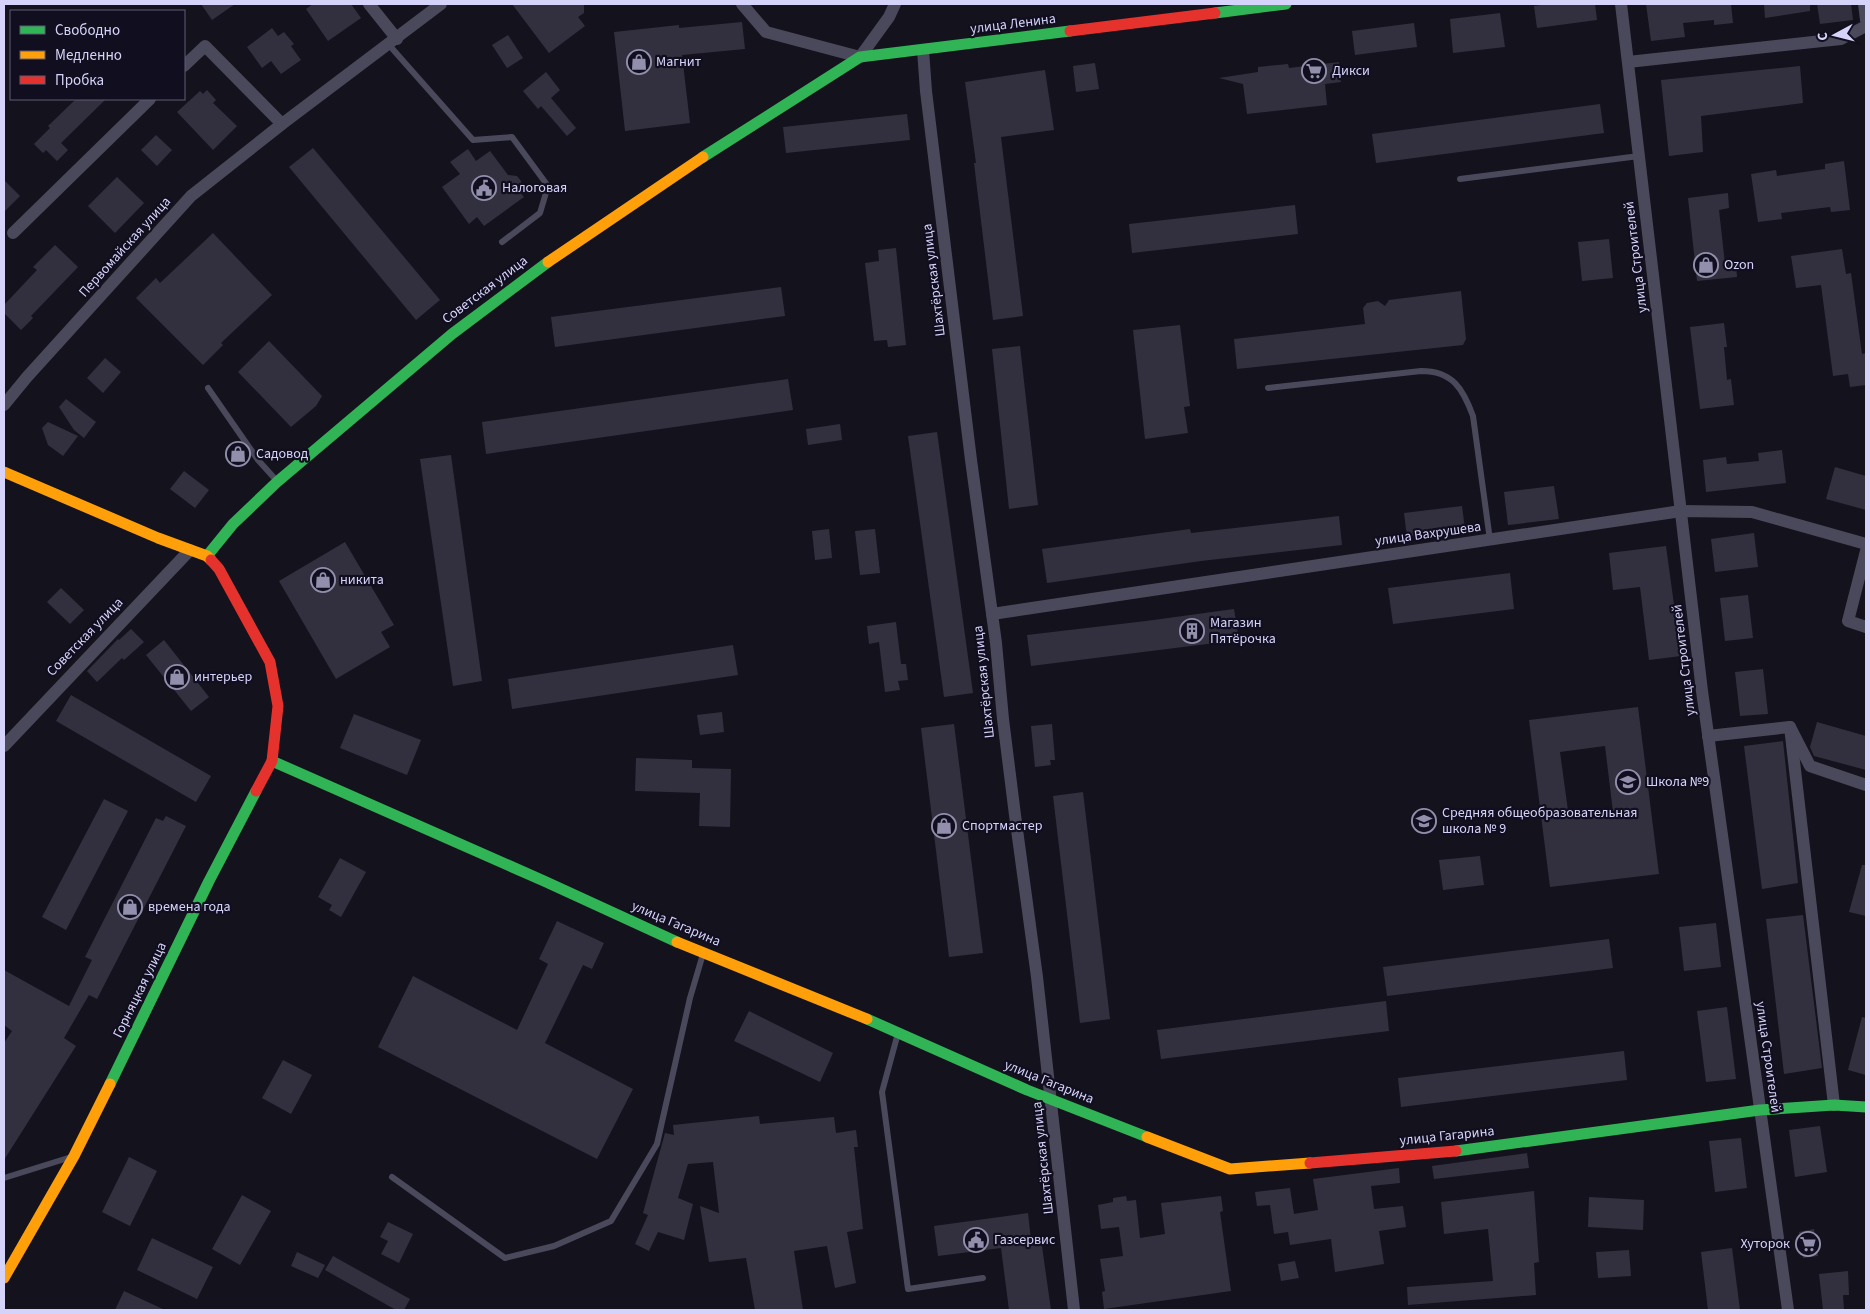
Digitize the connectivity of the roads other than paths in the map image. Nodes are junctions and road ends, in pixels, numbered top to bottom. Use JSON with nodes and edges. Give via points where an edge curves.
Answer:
{"nodes":[{"id":1,"x":369,"y":4,"type":"edge"},
{"id":2,"x":441,"y":4,"type":"edge"},
{"id":3,"x":742,"y":4,"type":"edge"},
{"id":4,"x":895,"y":4,"type":"edge"},
{"id":5,"x":1286,"y":4,"type":"edge"},
{"id":6,"x":1621,"y":4,"type":"edge"},
{"id":7,"x":1864,"y":4,"type":"edge"},
{"id":8,"x":1866,"y":20,"type":"edge"},
{"id":9,"x":1866,"y":26,"type":"edge"},
{"id":10,"x":393,"y":42,"type":"junction"},
{"id":11,"x":923,"y":50,"type":"junction"},
{"id":12,"x":860,"y":57,"type":"junction"},
{"id":13,"x":1628,"y":62,"type":"junction"},
{"id":14,"x":185,"y":65,"type":"edge"},
{"id":15,"x":812,"y":87,"type":"joint"},
{"id":16,"x":149,"y":100,"type":"edge"},
{"id":17,"x":282,"y":124,"type":"junction"},
{"id":18,"x":1639,"y":156,"type":"junction"},
{"id":19,"x":1460,"y":179,"type":"dead end"},
{"id":20,"x":12,"y":233,"type":"dead end"},
{"id":21,"x":502,"y":242,"type":"dead end"},
{"id":22,"x":208,"y":388,"type":"dead end"},
{"id":23,"x":1268,"y":388,"type":"dead end"},
{"id":24,"x":4,"y":405,"type":"edge"},
{"id":25,"x":4,"y":472,"type":"edge"},
{"id":26,"x":277,"y":482,"type":"junction"},
{"id":27,"x":1681,"y":511,"type":"junction"},
{"id":28,"x":1490,"y":540,"type":"junction"},
{"id":29,"x":1866,"y":544,"type":"edge"},
{"id":30,"x":190,"y":550,"type":"junction"},
{"id":31,"x":1866,"y":550,"type":"edge"},
{"id":32,"x":207,"y":556,"type":"junction"},
{"id":33,"x":992,"y":614,"type":"junction"},
{"id":34,"x":1866,"y":627,"type":"edge"},
{"id":35,"x":1790,"y":727,"type":"junction"},
{"id":36,"x":1708,"y":736,"type":"junction"},
{"id":37,"x":4,"y":746,"type":"edge"},
{"id":38,"x":272,"y":761,"type":"junction"},
{"id":39,"x":1866,"y":785,"type":"edge"},
{"id":40,"x":703,"y":953,"type":"junction"},
{"id":41,"x":899,"y":1032,"type":"junction"},
{"id":42,"x":1052,"y":1100,"type":"junction"},
{"id":43,"x":1834,"y":1105,"type":"junction"},
{"id":44,"x":1866,"y":1108,"type":"edge"},
{"id":45,"x":1760,"y":1110,"type":"junction"},
{"id":46,"x":74,"y":1156,"type":"junction"},
{"id":47,"x":392,"y":1177,"type":"dead end"},
{"id":48,"x":4,"y":1178,"type":"edge"},
{"id":49,"x":4,"y":1278,"type":"edge"},
{"id":50,"x":983,"y":1278,"type":"dead end"},
{"id":51,"x":1074,"y":1310,"type":"edge"},
{"id":52,"x":1788,"y":1310,"type":"edge"}],
"edges":[{"from":1,"to":10,"type":"street"},
{"from":2,"to":10,"type":"street","name":"Первомайская улица"},
{"from":3,"to":12,"type":"street","via":[[766,32]]},
{"from":4,"to":12,"type":"street","via":[[890,17]]},
{"from":5,"to":11,"type":"main road","name":"улица Ленина"},
{"from":6,"to":13,"type":"street","name":"улица Строителей"},
{"from":7,"to":8,"type":"street"},
{"from":9,"to":13,"type":"street","via":[[1841,39]]},
{"from":10,"to":17,"type":"street","name":"Первомайская улица"},
{"from":10,"to":21,"type":"lane","via":[[472,140],[512,137],[548,186],[540,213]]},
{"from":11,"to":12,"type":"main road","name":"улица Ленина"},
{"from":11,"to":33,"type":"street","name":"Шахтёрская улица"},
{"from":12,"to":15,"type":"main road","name":"улица Ленина"},
{"from":13,"to":18,"type":"street","name":"улица Строителей"},
{"from":14,"to":17,"type":"street","via":[[205,46]]},
{"from":15,"to":26,"type":"main road","name":"Советская улица","via":[[565,249],[452,334]]},
{"from":16,"to":20,"type":"street"},
{"from":17,"to":24,"type":"street","name":"Первомайская улица","via":[[191,196]]},
{"from":18,"to":19,"type":"lane"},
{"from":18,"to":27,"type":"street","name":"улица Строителей"},
{"from":22,"to":26,"type":"lane"},
{"from":23,"to":28,"type":"lane","via":[[1421,371],[1444,375],[1456,383],[1466,396],[1473,416]]},
{"from":25,"to":30,"type":"main road"},
{"from":26,"to":32,"type":"main road","name":"Советская улица","via":[[233,524]]},
{"from":27,"to":28,"type":"street","name":"улица Вахрушева"},
{"from":27,"to":29,"type":"street","name":"улица Вахрушева","via":[[1752,512]]},
{"from":27,"to":36,"type":"street","name":"улица Строителей"},
{"from":28,"to":33,"type":"street","name":"улица Вахрушева"},
{"from":30,"to":32,"type":"main road"},
{"from":30,"to":37,"type":"street","name":"Советская улица"},
{"from":31,"to":34,"type":"street","via":[[1848,621]]},
{"from":32,"to":38,"type":"main road","name":"Горняцкая улица","via":[[219,569],[270,662],[278,706]]},
{"from":33,"to":42,"type":"street","name":"Шахтёрская улица"},
{"from":35,"to":36,"type":"street"},
{"from":35,"to":39,"type":"street","via":[[1810,766]]},
{"from":35,"to":43,"type":"street"},
{"from":36,"to":45,"type":"street","name":"улица Строителей"},
{"from":38,"to":40,"type":"main road","name":"улица Гагарина"},
{"from":38,"to":46,"type":"main road","name":"Горняцкая улица","via":[[209,881]]},
{"from":40,"to":41,"type":"main road","name":"улица Гагарина"},
{"from":40,"to":47,"type":"lane","via":[[657,1144],[611,1221],[554,1246],[505,1258]]},
{"from":41,"to":42,"type":"main road","name":"улица Гагарина"},
{"from":41,"to":50,"type":"lane","via":[[882,1092],[908,1289]]},
{"from":42,"to":45,"type":"main road","name":"улица Гагарина","via":[[1230,1169],[1438,1154]]},
{"from":42,"to":51,"type":"street","name":"Шахтёрская улица"},
{"from":43,"to":44,"type":"main road","name":"улица Гагарина"},
{"from":43,"to":45,"type":"main road","name":"улица Гагарина"},
{"from":45,"to":52,"type":"street","name":"улица Строителей"},
{"from":46,"to":48,"type":"lane"},
{"from":46,"to":49,"type":"main road","name":"Горняцкая улица"}]}
